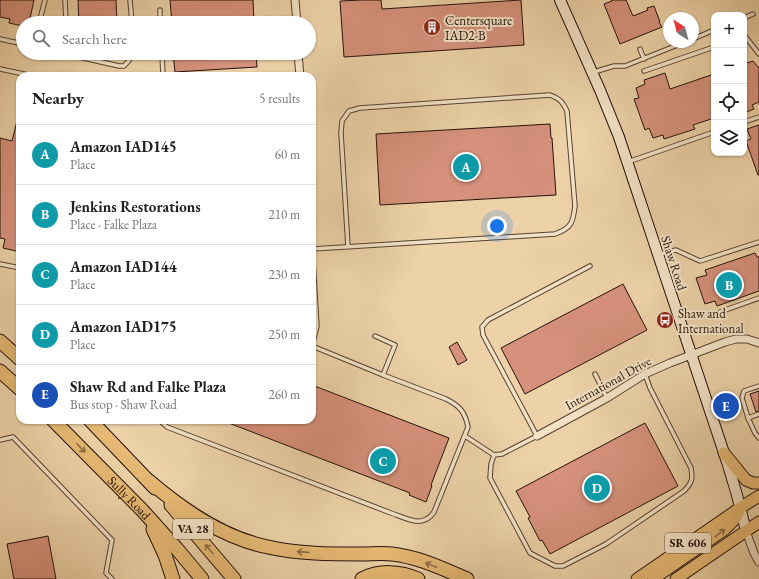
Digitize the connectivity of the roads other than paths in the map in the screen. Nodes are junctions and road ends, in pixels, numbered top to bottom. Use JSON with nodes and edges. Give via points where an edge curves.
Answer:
{"nodes":[{"id":1,"x":45,"y":0,"type":"edge"},
{"id":2,"x":64,"y":0,"type":"edge"},
{"id":3,"x":130,"y":0,"type":"edge"},
{"id":4,"x":295,"y":0,"type":"edge"},
{"id":5,"x":560,"y":0,"type":"edge"},
{"id":6,"x":160,"y":10,"type":"dead end"},
{"id":7,"x":753,"y":14,"type":"dead end"},
{"id":8,"x":41,"y":16,"type":"edge"},
{"id":9,"x":65,"y":16,"type":"edge"},
{"id":10,"x":131,"y":16,"type":"edge"},
{"id":11,"x":160,"y":16,"type":"edge"},
{"id":12,"x":296,"y":16,"type":"edge"},
{"id":13,"x":747,"y":17,"type":"edge"},
{"id":14,"x":711,"y":31,"type":"edge"},
{"id":15,"x":699,"y":36,"type":"edge"},
{"id":16,"x":747,"y":37,"type":"edge"},
{"id":17,"x":0,"y":39,"type":"edge"},
{"id":18,"x":16,"y":42,"type":"edge"},
{"id":19,"x":671,"y":48,"type":"edge"},
{"id":20,"x":711,"y":48,"type":"edge"},
{"id":21,"x":640,"y":49,"type":"dead end"},
{"id":22,"x":759,"y":54,"type":"edge"},
{"id":23,"x":644,"y":59,"type":"junction"},
{"id":24,"x":93,"y":60,"type":"edge"},
{"id":25,"x":130,"y":60,"type":"edge"},
{"id":26,"x":162,"y":60,"type":"edge"},
{"id":27,"x":299,"y":60,"type":"edge"},
{"id":28,"x":0,"y":69,"type":"edge"},
{"id":29,"x":16,"y":72,"type":"edge"},
{"id":30,"x":163,"y":72,"type":"edge"},
{"id":31,"x":300,"y":72,"type":"edge"},
{"id":32,"x":644,"y":72,"type":"dead end"},
{"id":33,"x":592,"y":73,"type":"junction"},
{"id":34,"x":759,"y":117,"type":"edge"},
{"id":35,"x":747,"y":121,"type":"edge"},
{"id":36,"x":711,"y":133,"type":"edge"},
{"id":37,"x":627,"y":163,"type":"junction"},
{"id":38,"x":759,"y":242,"type":"edge"},
{"id":39,"x":348,"y":247,"type":"junction"},
{"id":40,"x":316,"y":249,"type":"edge"},
{"id":41,"x":658,"y":254,"type":"junction"},
{"id":42,"x":0,"y":264,"type":"edge"},
{"id":43,"x":590,"y":266,"type":"dead end"},
{"id":44,"x":16,"y":267,"type":"edge"},
{"id":45,"x":759,"y":298,"type":"edge"},
{"id":46,"x":316,"y":311,"type":"edge"},
{"id":47,"x":716,"y":312,"type":"dead end"},
{"id":48,"x":316,"y":330,"type":"edge"},
{"id":49,"x":375,"y":336,"type":"dead end"},
{"id":50,"x":0,"y":341,"type":"edge"},
{"id":51,"x":759,"y":343,"type":"edge"},
{"id":52,"x":316,"y":348,"type":"edge"},
{"id":53,"x":16,"y":355,"type":"edge"},
{"id":54,"x":692,"y":355,"type":"junction"},
{"id":55,"x":0,"y":371,"type":"edge"},
{"id":56,"x":595,"y":374,"type":"dead end"},
{"id":57,"x":645,"y":374,"type":"junction"},
{"id":58,"x":384,"y":375,"type":"junction"},
{"id":59,"x":16,"y":385,"type":"edge"},
{"id":60,"x":759,"y":386,"type":"edge"},
{"id":61,"x":607,"y":398,"type":"junction"},
{"id":62,"x":759,"y":414,"type":"edge"},
{"id":63,"x":748,"y":418,"type":"junction"},
{"id":64,"x":58,"y":424,"type":"edge"},
{"id":65,"x":94,"y":424,"type":"edge"},
{"id":66,"x":165,"y":424,"type":"edge"},
{"id":67,"x":465,"y":436,"type":"junction"},
{"id":68,"x":537,"y":436,"type":"junction"},
{"id":69,"x":759,"y":438,"type":"edge"},
{"id":70,"x":0,"y":440,"type":"edge"},
{"id":71,"x":724,"y":453,"type":"junction"},
{"id":72,"x":494,"y":455,"type":"junction"},
{"id":73,"x":149,"y":481,"type":"junction"},
{"id":74,"x":759,"y":483,"type":"edge"},
{"id":75,"x":759,"y":496,"type":"edge"},
{"id":76,"x":740,"y":508,"type":"junction"},
{"id":77,"x":142,"y":510,"type":"junction"},
{"id":78,"x":759,"y":522,"type":"edge"},
{"id":79,"x":746,"y":531,"type":"junction"},
{"id":80,"x":759,"y":562,"type":"edge"},
{"id":81,"x":112,"y":579,"type":"edge"},
{"id":82,"x":172,"y":579,"type":"edge"},
{"id":83,"x":202,"y":579,"type":"edge"},
{"id":84,"x":234,"y":579,"type":"edge"},
{"id":85,"x":362,"y":579,"type":"edge"},
{"id":86,"x":418,"y":579,"type":"edge"},
{"id":87,"x":467,"y":579,"type":"edge"},
{"id":88,"x":637,"y":579,"type":"edge"},
{"id":89,"x":653,"y":579,"type":"edge"},
{"id":90,"x":676,"y":579,"type":"edge"}],
"edges":[{"from":1,"to":8,"type":"lane"},
{"from":2,"to":9,"type":"lane"},
{"from":3,"to":10,"type":"lane"},
{"from":4,"to":12,"type":"street"},
{"from":5,"to":33,"type":"main road","name":"Shaw Road"},
{"from":6,"to":11,"type":"lane"},
{"from":7,"to":13,"type":"lane"},
{"from":14,"to":15,"type":"lane"},
{"from":16,"to":22,"type":"lane"},
{"from":17,"to":18,"type":"lane"},
{"from":19,"to":23,"type":"lane"},
{"from":20,"to":32,"type":"lane"},
{"from":21,"to":23,"type":"lane"},
{"from":23,"to":33,"type":"lane","via":[[626,66],[614,66]]},
{"from":24,"to":25,"type":"lane","via":[[124,66]]},
{"from":26,"to":30,"type":"lane"},
{"from":27,"to":31,"type":"street"},
{"from":28,"to":29,"type":"lane"},
{"from":33,"to":37,"type":"main road","name":"Shaw Road"},
{"from":34,"to":35,"type":"lane"},
{"from":36,"to":37,"type":"lane"},
{"from":37,"to":41,"type":"main road","name":"Shaw Road"},
{"from":38,"to":41,"type":"lane","via":[[700,261],[676,250]]},
{"from":39,"to":39,"type":"lane","via":[[555,234],[568,228],[575,206],[567,111],[563,103],[559,98],[550,95],[360,108],[349,111],[342,121],[340,133]]},
{"from":39,"to":40,"type":"lane"},
{"from":41,"to":54,"type":"main road","name":"Shaw Road"},
{"from":42,"to":44,"type":"lane"},
{"from":43,"to":68,"type":"lane","via":[[488,320],[482,327],[483,335]]},
{"from":45,"to":47,"type":"lane"},
{"from":46,"to":48,"type":"lane"},
{"from":49,"to":58,"type":"lane","via":[[395,345]]},
{"from":50,"to":53,"type":"highway"},
{"from":51,"to":54,"type":"street","name":"International Drive","via":[[736,339]]},
{"from":52,"to":58,"type":"lane"},
{"from":54,"to":57,"type":"street","name":"International Drive"},
{"from":54,"to":71,"type":"main road","name":"Shaw Road"},
{"from":55,"to":59,"type":"highway"},
{"from":56,"to":61,"type":"lane"},
{"from":57,"to":61,"type":"street","name":"International Drive"},
{"from":57,"to":72,"type":"lane","via":[[692,468],[692,481],[684,491],[606,544],[563,566],[555,566],[530,553],[490,478]]},
{"from":58,"to":67,"type":"lane","via":[[456,404],[466,418],[468,427]]},
{"from":60,"to":63,"type":"lane","via":[[742,394]]},
{"from":61,"to":68,"type":"street","name":"International Drive"},
{"from":62,"to":63,"type":"lane"},
{"from":63,"to":69,"type":"lane","via":[[754,434]]},
{"from":64,"to":77,"type":"highway","name":"Sully Road","number":"VA 28","one_way":true},
{"from":65,"to":73,"type":"highway","name":"Sully Road","number":"VA 28"},
{"from":66,"to":67,"type":"lane","via":[[416,522],[430,517],[434,512]]},
{"from":67,"to":72,"type":"lane"},
{"from":68,"to":72,"type":"lane","via":[[502,454]]},
{"from":70,"to":81,"type":"lane","via":[[13,437],[112,540],[106,573]]},
{"from":71,"to":74,"type":"main road","via":[[746,480]]},
{"from":71,"to":76,"type":"main road","name":"Shaw Road"},
{"from":84,"to":73,"type":"highway","name":"Sully Road","number":"VA 28","one_way":true},
{"from":87,"to":73,"type":"highway","one_way":true,"via":[[417,559],[392,554],[297,552],[247,542],[209,524]]},
{"from":75,"to":76,"type":"main road","number":"SR 606"},
{"from":76,"to":79,"type":"main road","name":"Shaw Road"},
{"from":76,"to":88,"type":"main road","number":"SR 606"},
{"from":89,"to":76,"type":"main road","one_way":true,"via":[[724,530],[732,523]]},
{"from":77,"to":82,"type":"highway","via":[[159,542]]},
{"from":77,"to":83,"type":"highway","name":"Sully Road","number":"VA 28"},
{"from":78,"to":79,"type":"main road","number":"SR 606"},
{"from":79,"to":80,"type":"street","name":"Shaw Road"},
{"from":79,"to":90,"type":"main road","number":"SR 606"},
{"from":85,"to":86,"type":"highway","via":[[378,573],[392,573]]}]}
